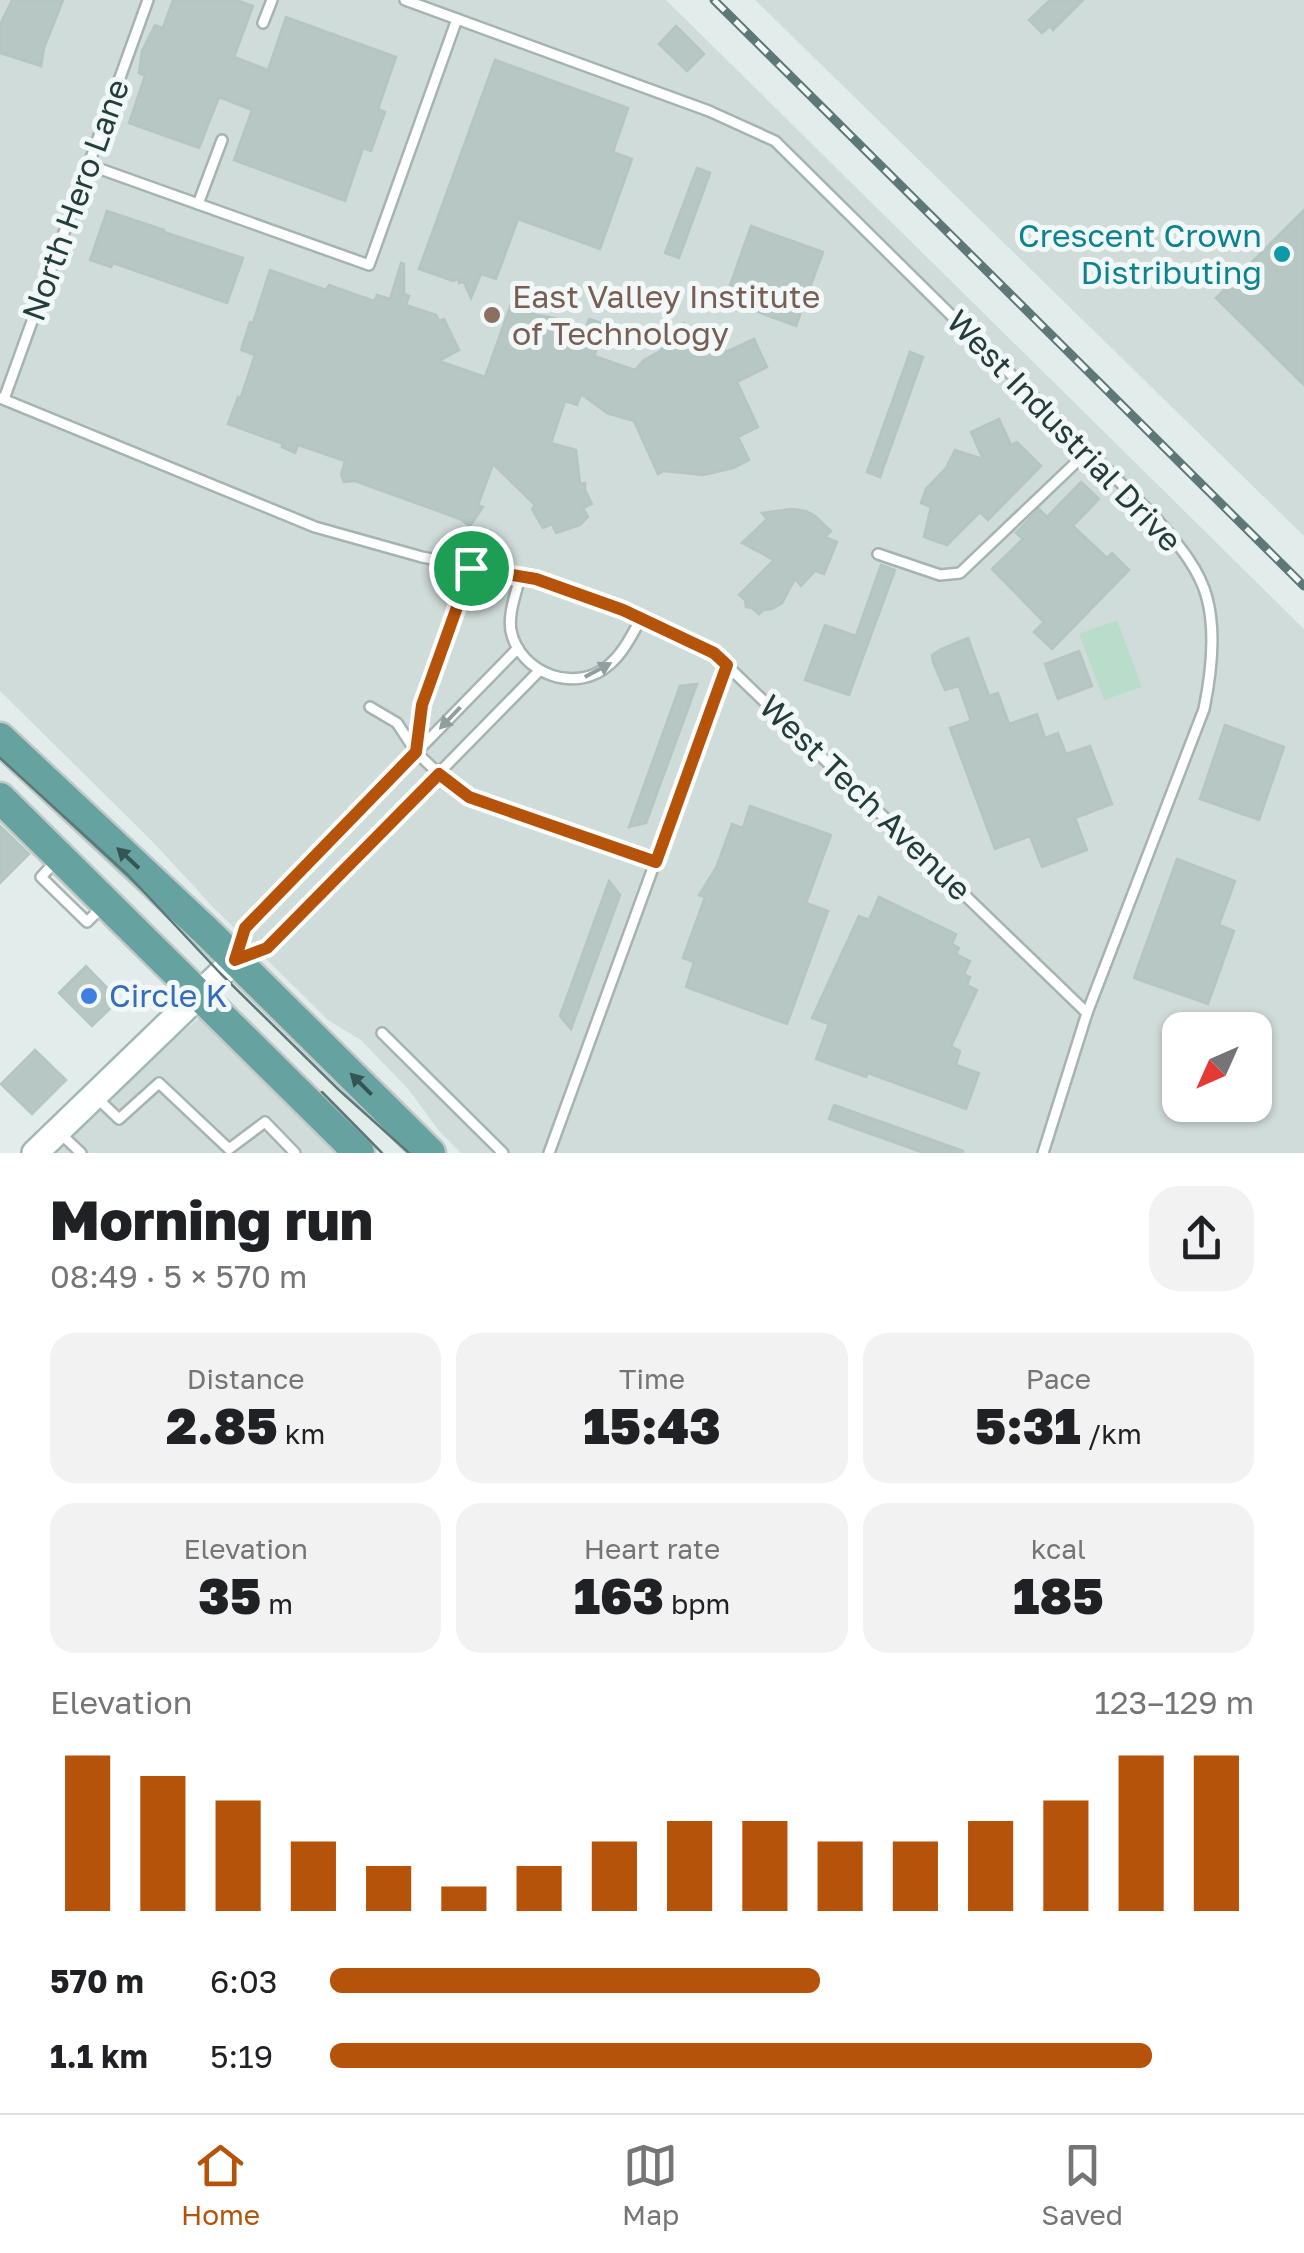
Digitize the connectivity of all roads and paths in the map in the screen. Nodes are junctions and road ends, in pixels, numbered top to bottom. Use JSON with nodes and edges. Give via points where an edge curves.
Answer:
{"nodes":[{"id":1,"x":148,"y":0,"type":"edge"},
{"id":2,"x":272,"y":0,"type":"edge"},
{"id":3,"x":405,"y":0,"type":"edge"},
{"id":4,"x":457,"y":19,"type":"junction"},
{"id":5,"x":263,"y":23,"type":"dead end"},
{"id":6,"x":222,"y":140,"type":"dead end"},
{"id":7,"x":89,"y":165,"type":"junction"},
{"id":8,"x":198,"y":204,"type":"junction"},
{"id":9,"x":2,"y":399,"type":"edge"},
{"id":10,"x":1088,"y":451,"type":"junction"},
{"id":11,"x":878,"y":554,"type":"dead end"},
{"id":12,"x":471,"y":568,"type":"junction"},
{"id":13,"x":520,"y":577,"type":"junction"},
{"id":14,"x":641,"y":619,"type":"junction"},
{"id":15,"x":518,"y":648,"type":"junction"},
{"id":16,"x":727,"y":665,"type":"junction"},
{"id":17,"x":539,"y":671,"type":"junction"},
{"id":18,"x":370,"y":707,"type":"dead end"},
{"id":19,"x":0,"y":738,"type":"edge"},
{"id":20,"x":416,"y":752,"type":"junction"},
{"id":21,"x":439,"y":774,"type":"junction"},
{"id":22,"x":0,"y":798,"type":"edge"},
{"id":23,"x":656,"y":862,"type":"junction"},
{"id":24,"x":218,"y":977,"type":"junction"},
{"id":25,"x":1087,"y":1013,"type":"junction"},
{"id":26,"x":382,"y":1033,"type":"dead end"},
{"id":27,"x":94,"y":1096,"type":"junction"},
{"id":28,"x":58,"y":1131,"type":"junction"},
{"id":29,"x":227,"y":1151,"type":"edge"},
{"id":30,"x":35,"y":1153,"type":"edge"},
{"id":31,"x":81,"y":1153,"type":"edge"},
{"id":32,"x":294,"y":1153,"type":"edge"},
{"id":33,"x":359,"y":1153,"type":"edge"},
{"id":34,"x":430,"y":1153,"type":"edge"},
{"id":35,"x":502,"y":1153,"type":"edge"},
{"id":36,"x":549,"y":1153,"type":"edge"},
{"id":37,"x":1043,"y":1153,"type":"edge"}],
"edges":[{"from":1,"to":7,"type":"lane","name":"North Hero Lane"},
{"from":2,"to":5,"type":"lane"},
{"from":3,"to":4,"type":"lane","name":"West Industrial Drive"},
{"from":4,"to":8,"type":"lane","via":[[369,265]]},
{"from":4,"to":10,"type":"lane","name":"West Industrial Drive","via":[[709,111],[775,142]]},
{"from":6,"to":8,"type":"lane"},
{"from":7,"to":8,"type":"lane"},
{"from":7,"to":9,"type":"lane","name":"North Hero Lane"},
{"from":9,"to":12,"type":"lane","name":"West Tech Avenue","via":[[315,527]]},
{"from":10,"to":11,"type":"lane","via":[[960,573],[940,575]]},
{"from":10,"to":25,"type":"lane","name":"West Industrial Drive","via":[[1188,558],[1206,597],[1211,676]]},
{"from":12,"to":13,"type":"lane","name":"West Tech Avenue"},
{"from":12,"to":20,"type":"lane","via":[[422,705]]},
{"from":13,"to":14,"type":"lane","name":"West Tech Avenue"},
{"from":13,"to":15,"type":"lane","via":[[510,615]]},
{"from":14,"to":16,"type":"lane","name":"West Tech Avenue"},
{"from":17,"to":14,"type":"lane","one_way":true,"via":[[556,678],[593,676],[620,654]]},
{"from":15,"to":17,"type":"lane"},
{"from":15,"to":20,"type":"lane","one_way":true},
{"from":16,"to":23,"type":"lane"},
{"from":16,"to":25,"type":"lane","name":"West Tech Avenue"},
{"from":17,"to":21,"type":"lane"},
{"from":18,"to":20,"type":"lane","via":[[398,723]]},
{"from":24,"to":19,"type":"main road","one_way":true},
{"from":20,"to":21,"type":"lane"},
{"from":20,"to":24,"type":"lane","via":[[245,928]]},
{"from":21,"to":23,"type":"lane","via":[[469,797]]},
{"from":21,"to":24,"type":"lane","via":[[267,948]]},
{"from":22,"to":24,"type":"main road","via":[[51,867],[97,912]]},
{"from":23,"to":36,"type":"lane"},
{"from":24,"to":27,"type":"street"},
{"from":24,"to":33,"type":"main road"},
{"from":34,"to":24,"type":"main road","one_way":true},
{"from":25,"to":37,"type":"lane","name":"West Industrial Drive"},
{"from":26,"to":35,"type":"lane"},
{"from":27,"to":28,"type":"street"},
{"from":27,"to":29,"type":"lane","via":[[119,1120],[158,1084]]},
{"from":28,"to":30,"type":"street"},
{"from":28,"to":31,"type":"lane"},
{"from":29,"to":32,"type":"lane","via":[[264,1122]]}]}
